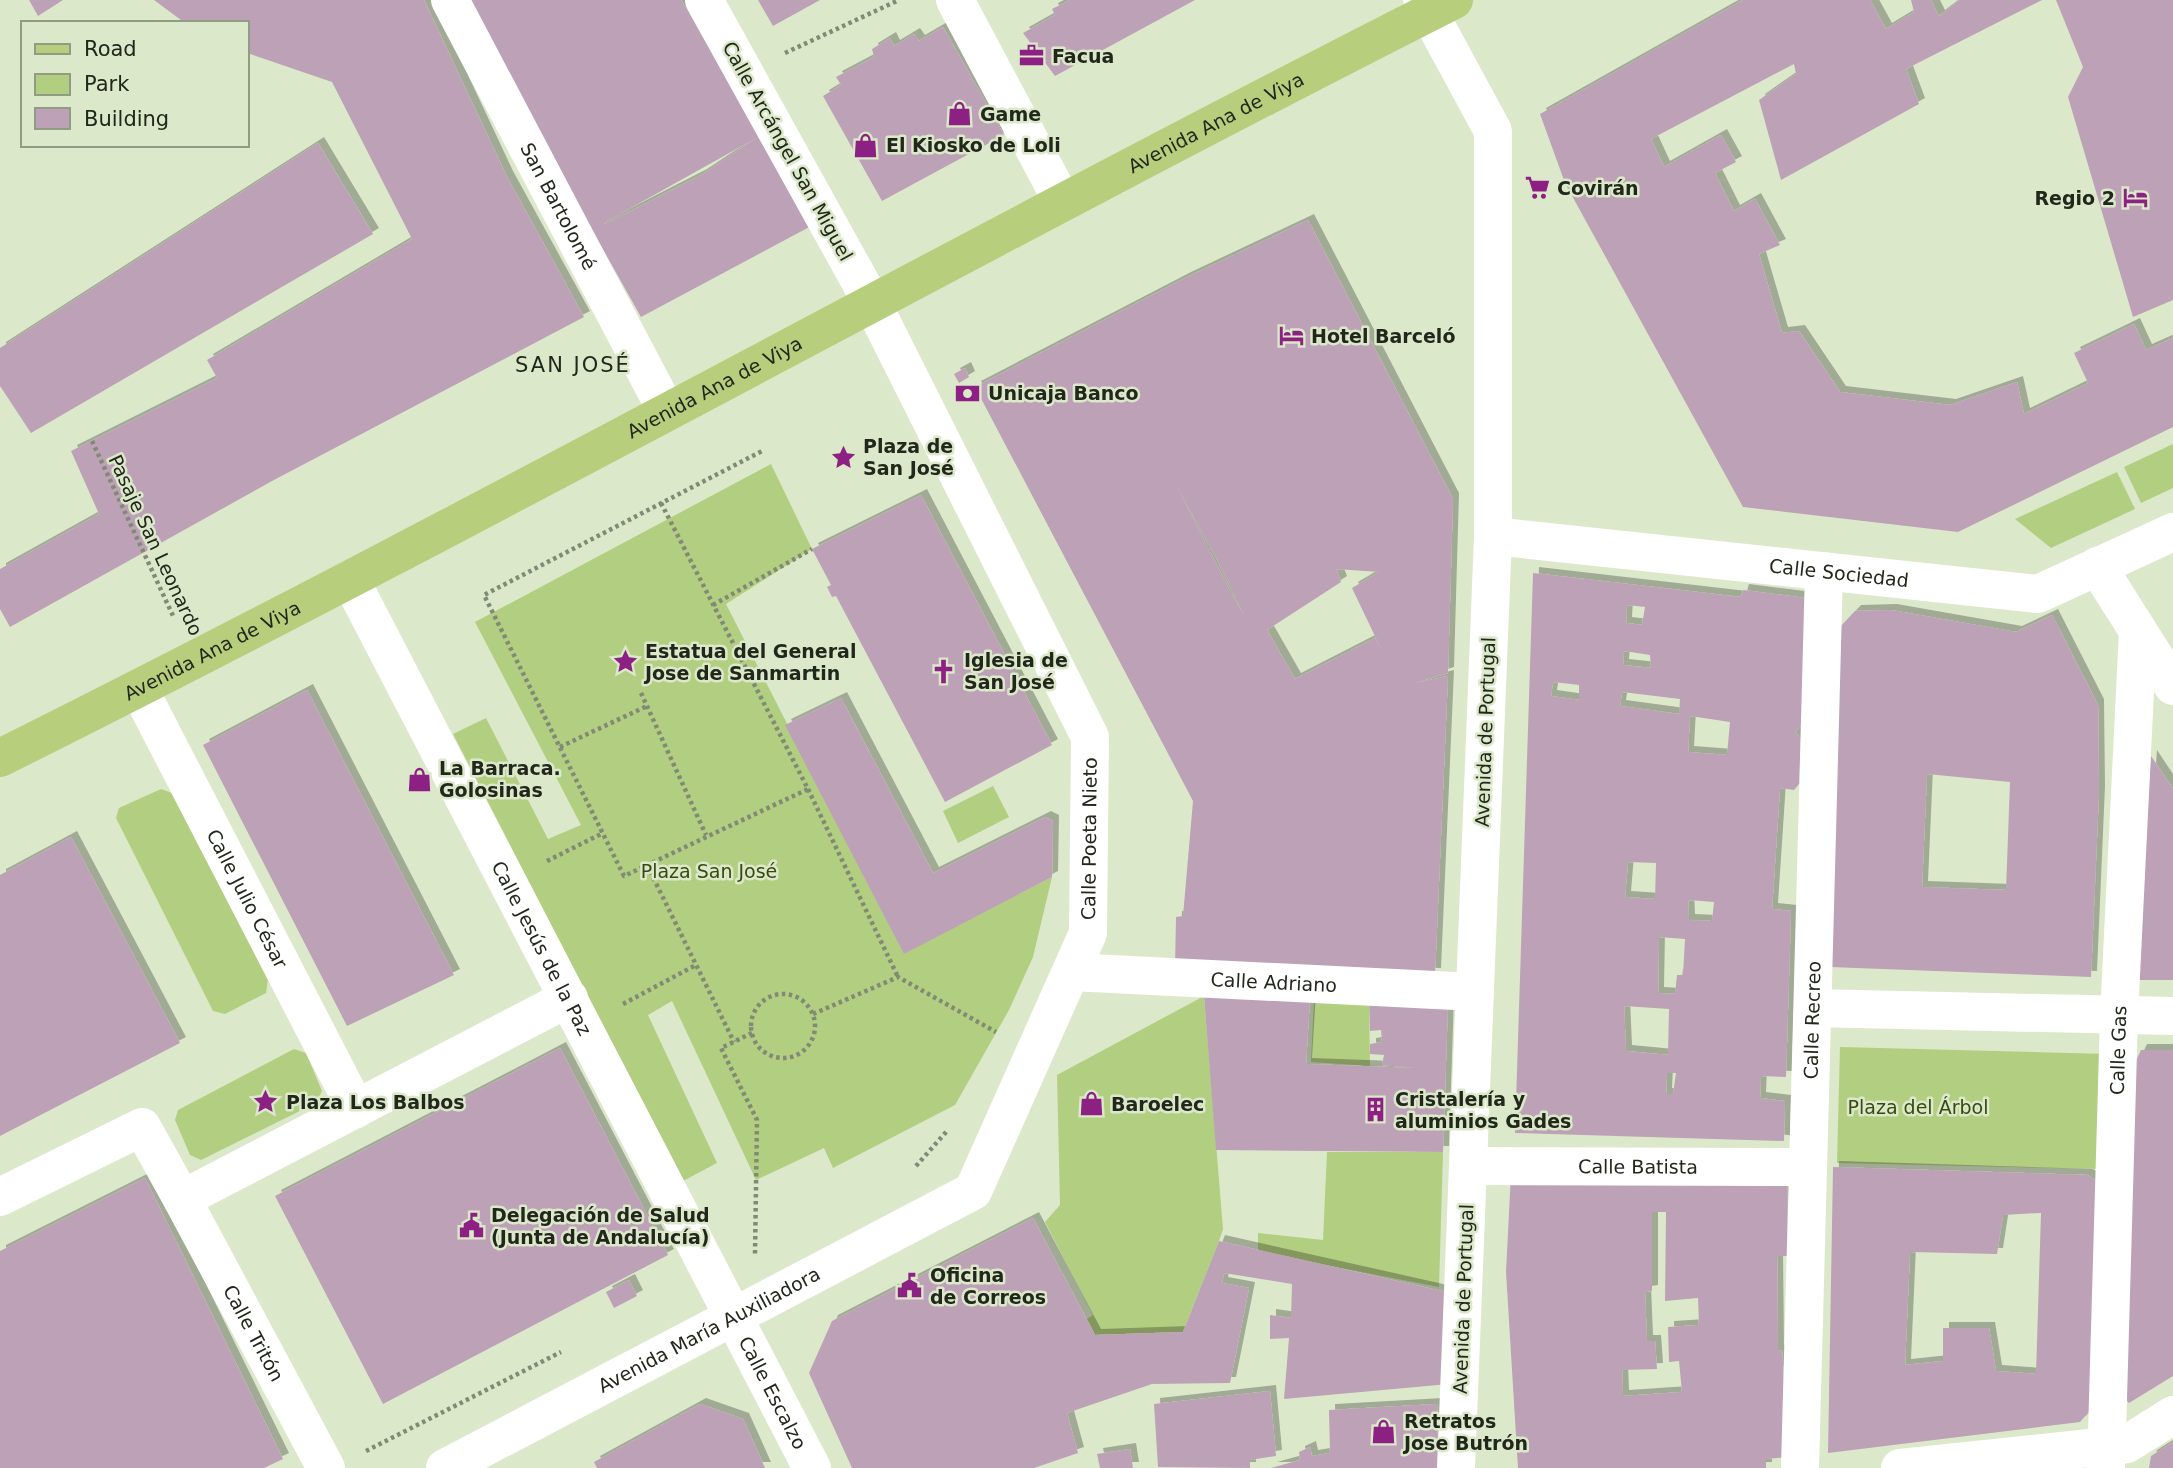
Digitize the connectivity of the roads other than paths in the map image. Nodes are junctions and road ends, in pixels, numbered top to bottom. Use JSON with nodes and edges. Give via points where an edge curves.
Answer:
{"nodes":[{"id":1,"x":450,"y":0,"type":"edge"},
{"id":2,"x":704,"y":0,"type":"edge"},
{"id":3,"x":955,"y":0,"type":"edge"},
{"id":4,"x":1434,"y":4,"type":"edge"},
{"id":5,"x":1062,"y":201,"type":"junction"},
{"id":6,"x":872,"y":303,"type":"junction"},
{"id":7,"x":667,"y":412,"type":"junction"},
{"id":8,"x":2173,"y":532,"type":"edge"},
{"id":9,"x":1493,"y":536,"type":"junction"},
{"id":10,"x":2097,"y":566,"type":"junction"},
{"id":11,"x":1824,"y":571,"type":"junction"},
{"id":12,"x":350,"y":579,"type":"junction"},
{"id":13,"x":2138,"y":631,"type":"junction"},
{"id":14,"x":2173,"y":686,"type":"edge"},
{"id":15,"x":139,"y":689,"type":"junction"},
{"id":16,"x":0,"y":758,"type":"edge"},
{"id":17,"x":1071,"y":972,"type":"junction"},
{"id":18,"x":1475,"y":992,"type":"junction"},
{"id":19,"x":569,"y":998,"type":"junction"},
{"id":20,"x":1812,"y":1008,"type":"junction"},
{"id":21,"x":2119,"y":1016,"type":"junction"},
{"id":22,"x":2173,"y":1016,"type":"edge"},
{"id":23,"x":356,"y":1110,"type":"junction"},
{"id":24,"x":1468,"y":1166,"type":"junction"},
{"id":25,"x":1808,"y":1167,"type":"junction"},
{"id":26,"x":973,"y":1191,"type":"joint"},
{"id":27,"x":0,"y":1197,"type":"edge"},
{"id":28,"x":182,"y":1199,"type":"junction"},
{"id":29,"x":734,"y":1317,"type":"junction"},
{"id":30,"x":2173,"y":1415,"type":"edge"},
{"id":31,"x":2106,"y":1457,"type":"edge"},
{"id":32,"x":326,"y":1468,"type":"edge"},
{"id":33,"x":445,"y":1468,"type":"edge"},
{"id":34,"x":812,"y":1468,"type":"edge"},
{"id":35,"x":1456,"y":1468,"type":"edge"},
{"id":36,"x":1800,"y":1468,"type":"edge"},
{"id":37,"x":1900,"y":1468,"type":"edge"}],
"edges":[{"from":1,"to":7,"type":"street","name":"San Bartolomé"},
{"from":2,"to":6,"type":"street","name":"Calle Arcángel San Miguel"},
{"from":3,"to":5,"type":"street"},
{"from":4,"to":5,"type":"main road","name":"Avenida Ana de Viya"},
{"from":4,"to":9,"type":"street","name":"Avenida de Portugal","via":[[1493,131]]},
{"from":5,"to":6,"type":"main road","name":"Avenida Ana de Viya"},
{"from":6,"to":7,"type":"main road","name":"Avenida Ana de Viya"},
{"from":6,"to":17,"type":"street","name":"Calle Poeta Nieto","via":[[1090,737],[1088,933]]},
{"from":7,"to":12,"type":"main road","name":"Avenida Ana de Viya"},
{"from":8,"to":10,"type":"street","name":"Calle Sociedad"},
{"from":9,"to":11,"type":"street","name":"Calle Sociedad"},
{"from":9,"to":18,"type":"street","name":"Avenida de Portugal"},
{"from":10,"to":11,"type":"street","name":"Calle Sociedad","via":[[2038,594]]},
{"from":10,"to":13,"type":"street"},
{"from":11,"to":20,"type":"street","name":"Calle Recreo"},
{"from":12,"to":15,"type":"main road","name":"Avenida Ana de Viya"},
{"from":12,"to":19,"type":"street","name":"Calle Jesús de la Paz"},
{"from":13,"to":14,"type":"street"},
{"from":13,"to":21,"type":"street","name":"Calle Gas"},
{"from":15,"to":16,"type":"main road","name":"Avenida Ana de Viya"},
{"from":15,"to":23,"type":"street","name":"Calle Julio César"},
{"from":17,"to":18,"type":"street","name":"Calle Adriano"},
{"from":17,"to":26,"type":"street","name":"Calle Poeta Nieto"},
{"from":18,"to":24,"type":"street","name":"Avenida de Portugal"},
{"from":19,"to":23,"type":"street"},
{"from":19,"to":29,"type":"street","name":"Calle Jesús de la Paz"},
{"from":20,"to":21,"type":"street"},
{"from":20,"to":25,"type":"street","name":"Calle Recreo"},
{"from":21,"to":22,"type":"street"},
{"from":21,"to":31,"type":"street","name":"Calle Gas"},
{"from":23,"to":28,"type":"street"},
{"from":24,"to":25,"type":"street","name":"Calle Batista"},
{"from":24,"to":35,"type":"street","name":"Avenida de Portugal"},
{"from":25,"to":36,"type":"street","name":"Calle Recreo"},
{"from":26,"to":29,"type":"street","name":"Avenida María Auxiliadora"},
{"from":27,"to":28,"type":"street","name":"Calle Tritón","via":[[142,1127]]},
{"from":28,"to":32,"type":"street","name":"Calle Tritón"},
{"from":29,"to":33,"type":"street","name":"Avenida María Auxiliadora"},
{"from":29,"to":34,"type":"street","name":"Calle Escalzo"},
{"from":30,"to":31,"type":"street"},
{"from":31,"to":37,"type":"street"}]}
